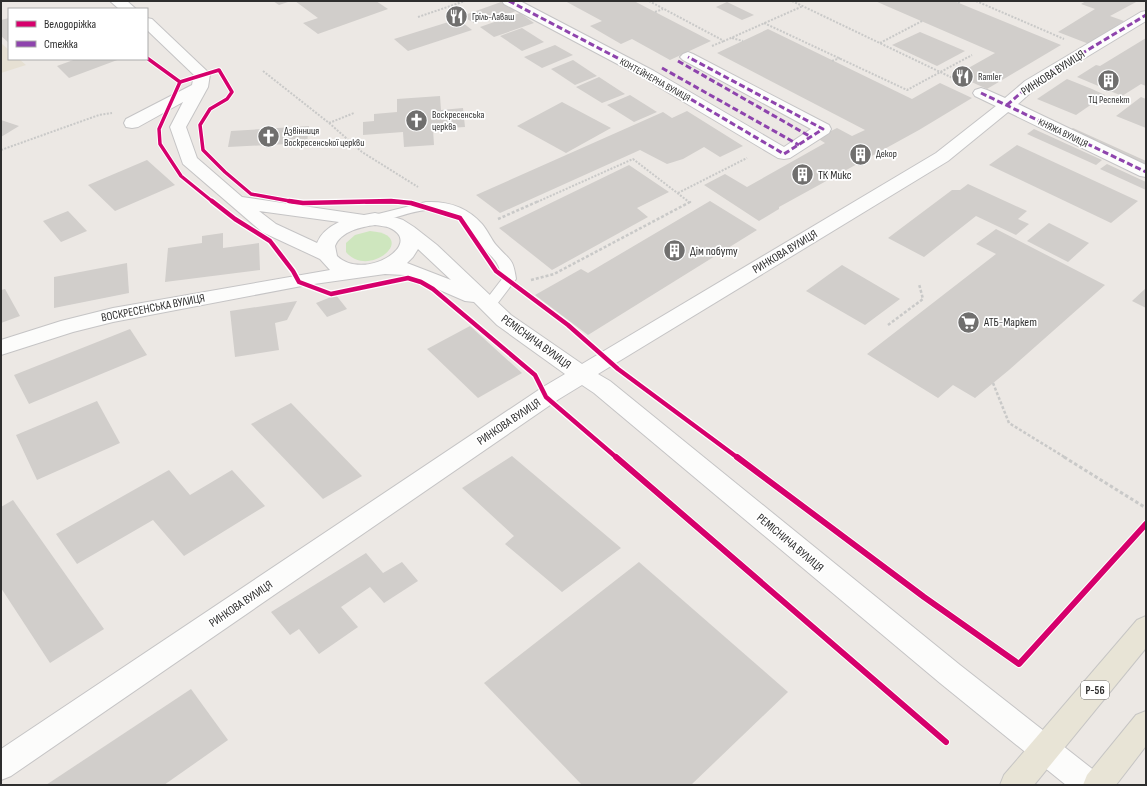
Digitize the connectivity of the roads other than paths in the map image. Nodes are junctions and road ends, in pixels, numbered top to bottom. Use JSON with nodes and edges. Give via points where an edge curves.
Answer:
{"nodes":[{"id":1,"x":117,"y":1,"type":"edge"},
{"id":2,"x":508,"y":1,"type":"edge"},
{"id":3,"x":128,"y":8,"type":"edge"},
{"id":4,"x":1146,"y":15,"type":"edge"},
{"id":5,"x":148,"y":23,"type":"edge"},
{"id":6,"x":683,"y":59,"type":"dead end"},
{"id":7,"x":662,"y":68,"type":"dead end"},
{"id":8,"x":200,"y":87,"type":"junction"},
{"id":9,"x":981,"y":92,"type":"road end"},
{"id":10,"x":1007,"y":105,"type":"junction"},
{"id":11,"x":132,"y":123,"type":"road end"},
{"id":12,"x":805,"y":141,"type":"junction"},
{"id":13,"x":1146,"y":172,"type":"edge"},
{"id":14,"x":237,"y":202,"type":"junction"},
{"id":15,"x":368,"y":220,"type":"junction"},
{"id":16,"x":406,"y":231,"type":"junction"},
{"id":17,"x":330,"y":259,"type":"junction"},
{"id":18,"x":385,"y":268,"type":"junction"},
{"id":19,"x":361,"y":272,"type":"junction"},
{"id":20,"x":307,"y":280,"type":"junction"},
{"id":21,"x":489,"y":305,"type":"junction"},
{"id":22,"x":1,"y":348,"type":"edge"},
{"id":23,"x":581,"y":374,"type":"junction"},
{"id":24,"x":1146,"y":628,"type":"edge"},
{"id":25,"x":1146,"y":724,"type":"edge"},
{"id":26,"x":1044,"y":750,"type":"junction"},
{"id":27,"x":1,"y":766,"type":"edge"},
{"id":28,"x":1015,"y":785,"type":"edge"},
{"id":29,"x":1089,"y":785,"type":"edge"},
{"id":30,"x":1098,"y":785,"type":"edge"}],
"edges":[{"from":1,"to":3,"type":"street"},
{"from":2,"to":12,"type":"street","name":"КОНТЕЙНЕРНА ВУЛИЦЯ","via":[[648,74],[784,154]]},
{"from":4,"to":10,"type":"street","name":"РИНКОВА ВУЛИЦЯ","via":[[1031,84]]},
{"from":5,"to":8,"type":"street","via":[[202,74]]},
{"from":6,"to":12,"type":"street","via":[[823,130]]},
{"from":7,"to":12,"type":"street","name":"КОНТЕЙНЕРНА ВУЛИЦЯ"},
{"from":8,"to":11,"type":"street"},
{"from":8,"to":14,"type":"street","name":"РЕМІСНИЧА ВУЛИЦЯ","via":[[178,127],[189,160]]},
{"from":9,"to":10,"type":"street","name":"КНЯЖА ВУЛИЦЯ"},
{"from":10,"to":13,"type":"street","name":"КНЯЖА ВУЛИЦЯ"},
{"from":10,"to":23,"type":"street","name":"РИНКОВА ВУЛИЦЯ","via":[[942,157]]},
{"from":14,"to":15,"type":"street","name":"РЕМІСНИЧА ВУЛИЦЯ"},
{"from":14,"to":17,"type":"street","name":"РЕМІСНИЧА ВУЛИЦЯ","via":[[269,228]]},
{"from":15,"to":16,"type":"street","name":"РЕМІСНИЧА ВУЛИЦЯ","via":[[388,221]]},
{"from":15,"to":17,"type":"street","via":[[348,224],[329,238],[326,246]]},
{"from":15,"to":21,"type":"lane","via":[[441,204],[459,210],[474,221],[492,249],[503,260],[508,272],[509,280]]},
{"from":16,"to":18,"type":"street","name":"РЕМІСНИЧА ВУЛИЦЯ","via":[[411,239],[408,251],[397,262]]},
{"from":16,"to":21,"type":"street","name":"РЕМІСНИЧА ВУЛИЦЯ","via":[[430,249]]},
{"from":17,"to":19,"type":"street","name":"РЕМІСНИЧА ВУЛИЦЯ","via":[[340,267]]},
{"from":17,"to":20,"type":"street","name":"ВОСКРЕСЕНСЬКА ВУЛИЦЯ"},
{"from":18,"to":19,"type":"street","name":"РЕМІСНИЧА ВУЛИЦЯ"},
{"from":18,"to":21,"type":"street","name":"РЕМІСНИЧА ВУЛИЦЯ","via":[[408,269]]},
{"from":19,"to":20,"type":"street","name":"ВОСКРЕСЕНСЬКА ВУЛИЦЯ"},
{"from":20,"to":22,"type":"street","name":"ВОСКРЕСЕНСЬКА ВУЛИЦЯ","via":[[113,315],[68,326]]},
{"from":21,"to":23,"type":"street","name":"РЕМІСНИЧА ВУЛИЦЯ","via":[[504,320],[560,362]]},
{"from":23,"to":26,"type":"street","name":"РЕМІСНИЧА ВУЛИЦЯ","via":[[602,387]]},
{"from":23,"to":27,"type":"street","name":"РИНКОВА ВУЛИЦЯ"},
{"from":24,"to":26,"type":"main road","number":"Р-56"},
{"from":25,"to":30,"type":"main road"},
{"from":26,"to":28,"type":"main road","number":"Р-56"},
{"from":26,"to":29,"type":"street","name":"РЕМІСНИЧА ВУЛИЦЯ"}]}
